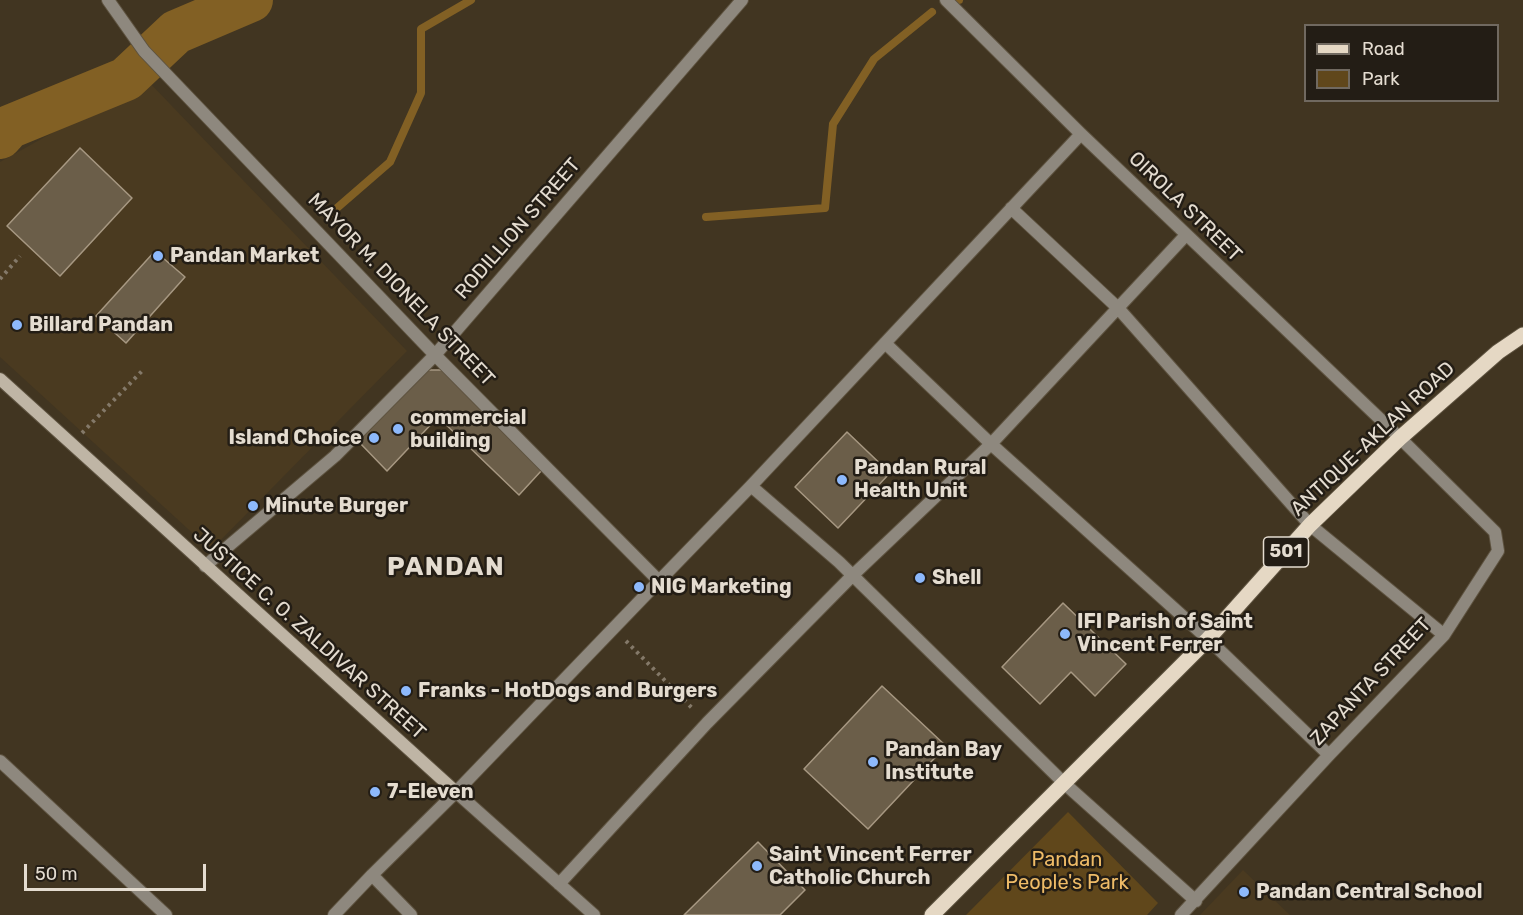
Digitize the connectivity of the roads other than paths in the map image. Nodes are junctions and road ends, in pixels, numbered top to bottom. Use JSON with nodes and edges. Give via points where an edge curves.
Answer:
{"nodes":[{"id":1,"x":108,"y":0,"type":"edge"},
{"id":2,"x":742,"y":0,"type":"edge"},
{"id":3,"x":946,"y":0,"type":"edge"},
{"id":4,"x":1081,"y":134,"type":"junction"},
{"id":5,"x":1011,"y":208,"type":"junction"},
{"id":6,"x":1186,"y":235,"type":"junction"},
{"id":7,"x":1118,"y":308,"type":"junction"},
{"id":8,"x":1523,"y":335,"type":"edge"},
{"id":9,"x":885,"y":344,"type":"junction"},
{"id":10,"x":435,"y":355,"type":"junction"},
{"id":11,"x":0,"y":379,"type":"edge"},
{"id":12,"x":1400,"y":438,"type":"junction"},
{"id":13,"x":991,"y":444,"type":"junction"},
{"id":14,"x":751,"y":486,"type":"junction"},
{"id":15,"x":1310,"y":525,"type":"junction"},
{"id":16,"x":205,"y":566,"type":"junction"},
{"id":17,"x":853,"y":576,"type":"junction"},
{"id":18,"x":659,"y":581,"type":"junction"},
{"id":19,"x":1444,"y":635,"type":"junction"},
{"id":20,"x":1208,"y":639,"type":"junction"},
{"id":21,"x":1329,"y":755,"type":"junction"},
{"id":22,"x":0,"y":761,"type":"edge"},
{"id":23,"x":1065,"y":784,"type":"junction"},
{"id":24,"x":456,"y":792,"type":"junction"},
{"id":25,"x":372,"y":875,"type":"junction"},
{"id":26,"x":559,"y":884,"type":"junction"},
{"id":27,"x":1196,"y":901,"type":"junction"},
{"id":28,"x":166,"y":915,"type":"edge"},
{"id":29,"x":334,"y":915,"type":"edge"},
{"id":30,"x":411,"y":915,"type":"edge"},
{"id":31,"x":594,"y":915,"type":"edge"},
{"id":32,"x":933,"y":915,"type":"edge"},
{"id":33,"x":1181,"y":915,"type":"edge"}],
"edges":[{"from":1,"to":10,"type":"street","name":"MAYOR M. DIONELA STREET","via":[[144,51]]},
{"from":2,"to":10,"type":"street","name":"RODILLION STREET"},
{"from":3,"to":4,"type":"street","name":"OIROLA STREET"},
{"from":4,"to":5,"type":"street"},
{"from":4,"to":6,"type":"street","name":"OIROLA STREET"},
{"from":5,"to":7,"type":"street"},
{"from":5,"to":9,"type":"street"},
{"from":6,"to":7,"type":"street"},
{"from":6,"to":12,"type":"street","name":"OIROLA STREET"},
{"from":7,"to":13,"type":"street"},
{"from":7,"to":15,"type":"street"},
{"from":8,"to":12,"type":"main road","name":"ANTIQUE-AKLAN ROAD","number":"501","via":[[1498,352]]},
{"from":9,"to":13,"type":"street"},
{"from":9,"to":14,"type":"street"},
{"from":10,"to":16,"type":"street","name":"RODILLION STREET","via":[[335,456]]},
{"from":10,"to":18,"type":"street","name":"MAYOR M. DIONELA STREET"},
{"from":11,"to":16,"type":"street","name":"JUSTICE C. O. ZALDIVAR STREET"},
{"from":12,"to":15,"type":"main road","name":"ANTIQUE-AKLAN ROAD","number":"501"},
{"from":12,"to":19,"type":"street","name":"ZAPANTA STREET","via":[[1495,532],[1498,551]]},
{"from":13,"to":17,"type":"street"},
{"from":13,"to":20,"type":"street"},
{"from":14,"to":17,"type":"street"},
{"from":14,"to":18,"type":"street"},
{"from":15,"to":19,"type":"street"},
{"from":15,"to":20,"type":"main road","name":"ANTIQUE-AKLAN ROAD","number":"501"},
{"from":16,"to":24,"type":"street","name":"JUSTICE C. O. ZALDIVAR STREET"},
{"from":17,"to":23,"type":"street"},
{"from":17,"to":26,"type":"street","via":[[707,723]]},
{"from":18,"to":24,"type":"street"},
{"from":19,"to":21,"type":"street","name":"ZAPANTA STREET"},
{"from":20,"to":21,"type":"street"},
{"from":20,"to":23,"type":"main road","name":"ANTIQUE-AKLAN ROAD","number":"501"},
{"from":21,"to":27,"type":"street","name":"ZAPANTA STREET"},
{"from":22,"to":28,"type":"street"},
{"from":23,"to":27,"type":"street"},
{"from":23,"to":32,"type":"main road","name":"ANTIQUE-AKLAN ROAD","number":"501"},
{"from":24,"to":25,"type":"street"},
{"from":24,"to":26,"type":"street","name":"JUSTICE C. O. ZALDIVAR STREET"},
{"from":25,"to":29,"type":"street"},
{"from":25,"to":30,"type":"street"},
{"from":26,"to":31,"type":"street","name":"JUSTICE C. O. ZALDIVAR STREET"},
{"from":27,"to":33,"type":"street","name":"ZAPANTA STREET"}]}
